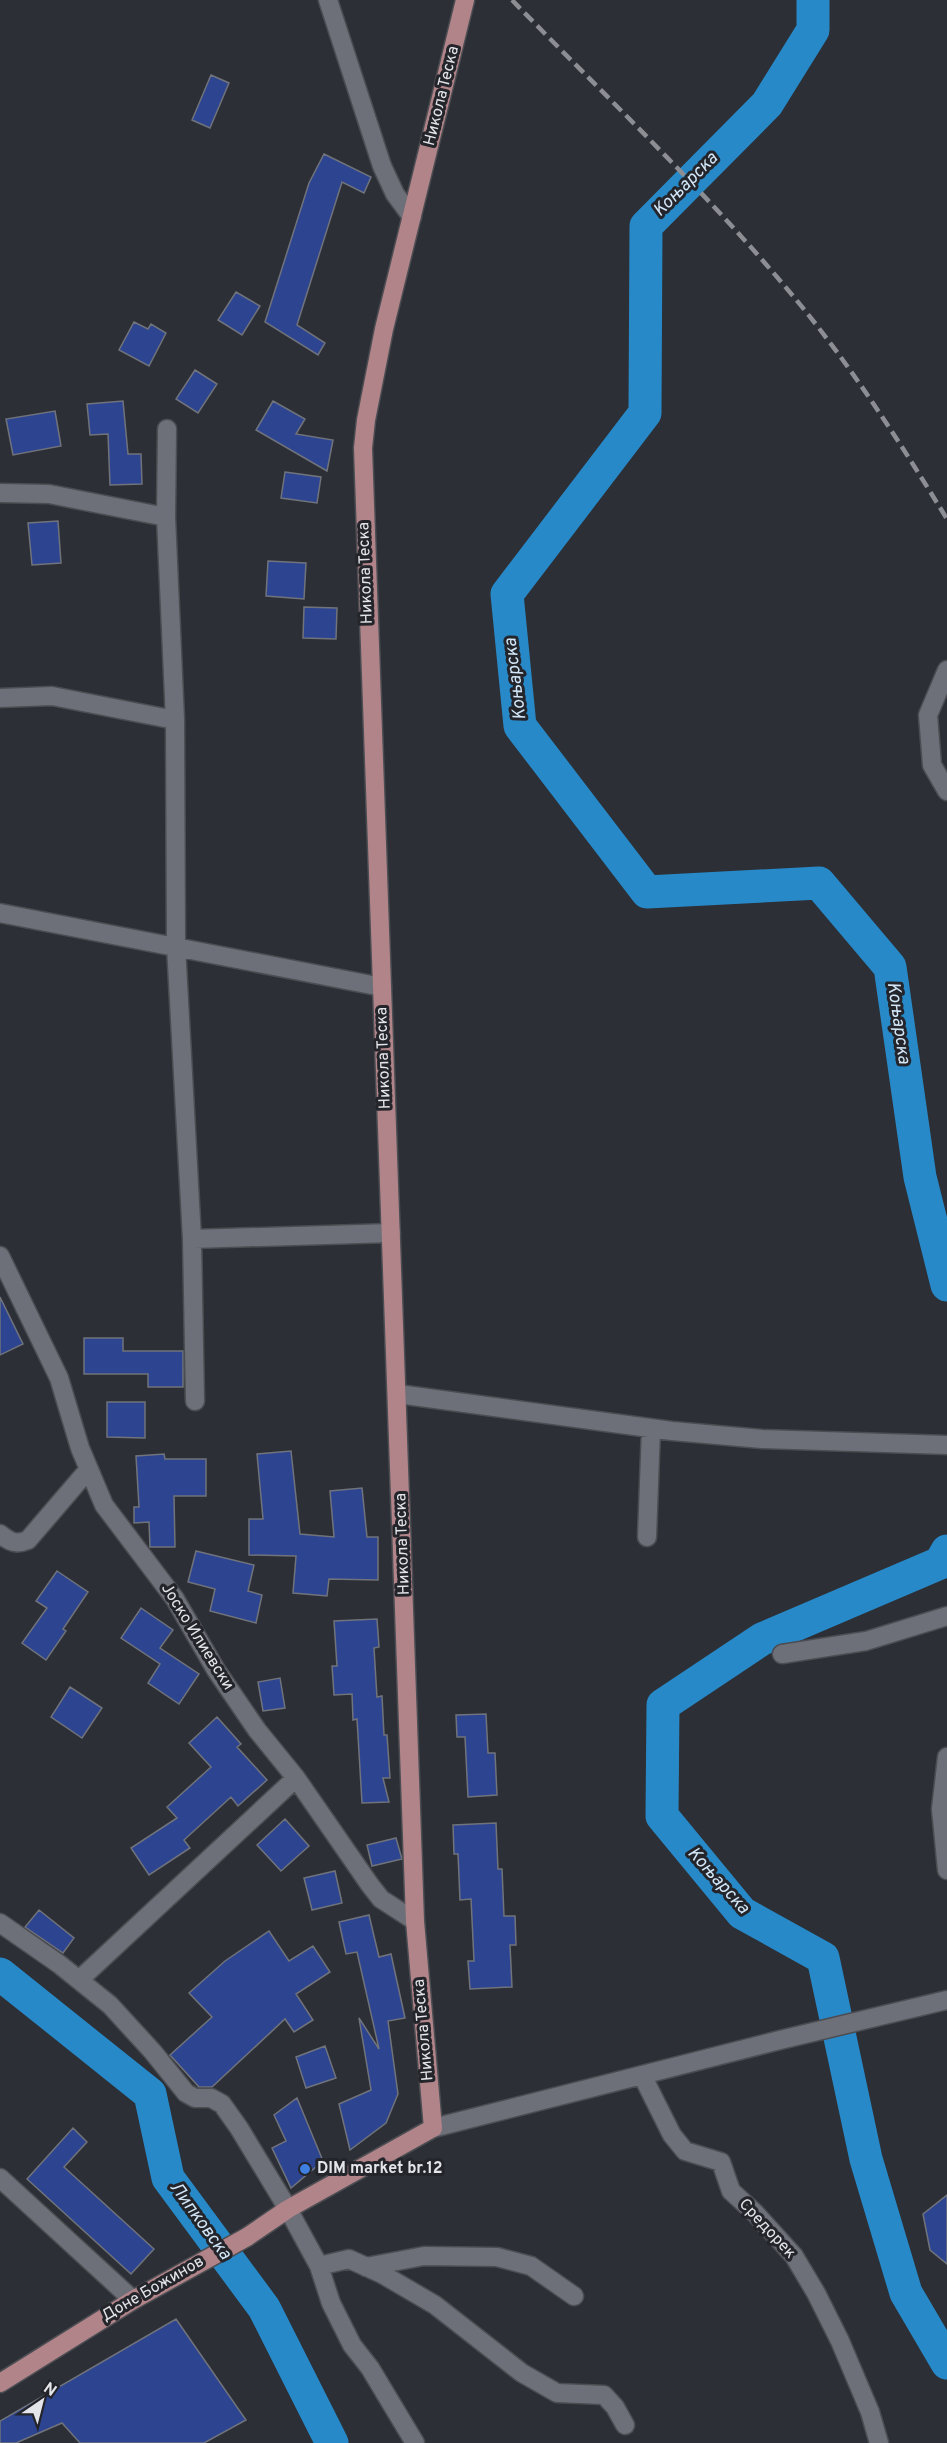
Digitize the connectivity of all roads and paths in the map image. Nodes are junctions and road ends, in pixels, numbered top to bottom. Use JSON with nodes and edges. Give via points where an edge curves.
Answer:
{"nodes":[{"id":1,"x":328,"y":0,"type":"edge"},
{"id":2,"x":465,"y":0,"type":"edge"},
{"id":3,"x":412,"y":217,"type":"junction"},
{"id":4,"x":167,"y":429,"type":"dead end"},
{"id":5,"x":0,"y":493,"type":"edge"},
{"id":6,"x":166,"y":517,"type":"junction"},
{"id":7,"x":947,"y":670,"type":"edge"},
{"id":8,"x":0,"y":698,"type":"edge"},
{"id":9,"x":175,"y":720,"type":"junction"},
{"id":10,"x":947,"y":791,"type":"edge"},
{"id":11,"x":0,"y":913,"type":"edge"},
{"id":12,"x":176,"y":946,"type":"junction"},
{"id":13,"x":382,"y":987,"type":"junction"},
{"id":14,"x":391,"y":1233,"type":"junction"},
{"id":15,"x":192,"y":1239,"type":"junction"},
{"id":16,"x":0,"y":1256,"type":"edge"},
{"id":17,"x":398,"y":1394,"type":"junction"},
{"id":18,"x":195,"y":1401,"type":"dead end"},
{"id":19,"x":651,"y":1429,"type":"junction"},
{"id":20,"x":947,"y":1445,"type":"edge"},
{"id":21,"x":88,"y":1470,"type":"junction"},
{"id":22,"x":0,"y":1534,"type":"edge"},
{"id":23,"x":647,"y":1537,"type":"dead end"},
{"id":24,"x":947,"y":1616,"type":"edge"},
{"id":25,"x":782,"y":1654,"type":"dead end"},
{"id":26,"x":947,"y":1757,"type":"edge"},
{"id":27,"x":296,"y":1778,"type":"junction"},
{"id":28,"x":947,"y":1870,"type":"edge"},
{"id":29,"x":415,"y":1921,"type":"junction"},
{"id":30,"x":0,"y":1923,"type":"edge"},
{"id":31,"x":79,"y":1980,"type":"junction"},
{"id":32,"x":947,"y":2000,"type":"edge"},
{"id":33,"x":642,"y":2075,"type":"junction"},
{"id":34,"x":433,"y":2128,"type":"junction"},
{"id":35,"x":0,"y":2178,"type":"edge"},
{"id":36,"x":288,"y":2209,"type":"junction"},
{"id":37,"x":319,"y":2266,"type":"junction"},
{"id":38,"x":366,"y":2267,"type":"junction"},
{"id":39,"x":574,"y":2296,"type":"dead end"},
{"id":40,"x":133,"y":2300,"type":"junction"},
{"id":41,"x":0,"y":2383,"type":"edge"},
{"id":42,"x":625,"y":2425,"type":"dead end"},
{"id":43,"x":415,"y":2443,"type":"edge"},
{"id":44,"x":879,"y":2443,"type":"edge"}],
"edges":[{"from":1,"to":3,"type":"street","via":[[382,166]]},
{"from":2,"to":3,"type":"main road","name":"Никола Теска"},
{"from":3,"to":13,"type":"main road","name":"Никола Теска","via":[[384,329],[363,448]]},
{"from":4,"to":6,"type":"street"},
{"from":5,"to":6,"type":"street","via":[[49,494]]},
{"from":6,"to":9,"type":"street"},
{"from":7,"to":10,"type":"street","via":[[928,715],[932,765]]},
{"from":8,"to":9,"type":"street","via":[[52,696]]},
{"from":9,"to":12,"type":"street"},
{"from":11,"to":12,"type":"street"},
{"from":12,"to":13,"type":"street"},
{"from":12,"to":15,"type":"street"},
{"from":13,"to":14,"type":"main road","name":"Никола Теска"},
{"from":14,"to":15,"type":"street"},
{"from":14,"to":17,"type":"main road","name":"Никола Теска"},
{"from":15,"to":18,"type":"street"},
{"from":16,"to":21,"type":"street","name":"Јоско Илиевски","via":[[59,1378]]},
{"from":17,"to":19,"type":"street"},
{"from":17,"to":29,"type":"main road","name":"Никола Теска"},
{"from":19,"to":20,"type":"street","via":[[762,1439]]},
{"from":19,"to":23,"type":"street"},
{"from":21,"to":22,"type":"street","via":[[28,1540],[19,1544]]},
{"from":21,"to":27,"type":"street","name":"Јоско Илиевски","via":[[104,1505],[175,1599],[257,1730]]},
{"from":24,"to":25,"type":"street","via":[[866,1641]]},
{"from":26,"to":28,"type":"street","via":[[941,1809]]},
{"from":27,"to":29,"type":"street","name":"Јоско Илиевски","via":[[381,1899]]},
{"from":27,"to":31,"type":"street"},
{"from":29,"to":34,"type":"main road","name":"Никола Теска"},
{"from":30,"to":31,"type":"street"},
{"from":31,"to":36,"type":"street","via":[[110,2005],[186,2093],[222,2104]]},
{"from":32,"to":33,"type":"street"},
{"from":33,"to":34,"type":"street"},
{"from":33,"to":44,"type":"street","name":"Средорек","via":[[672,2135],[685,2151],[721,2162],[731,2191],[795,2256],[840,2341]]},
{"from":34,"to":36,"type":"main road","name":"Доне Божинов"},
{"from":35,"to":40,"type":"street"},
{"from":36,"to":37,"type":"street"},
{"from":36,"to":40,"type":"main road","name":"Доне Божинов","via":[[247,2237]]},
{"from":37,"to":38,"type":"street","via":[[349,2259]]},
{"from":37,"to":43,"type":"street","via":[[342,2328]]},
{"from":38,"to":39,"type":"street","via":[[424,2256],[497,2257],[531,2266]]},
{"from":38,"to":42,"type":"street","via":[[435,2305],[522,2373],[557,2393],[604,2395]]},
{"from":40,"to":41,"type":"main road","name":"Доне Божинов"}]}
